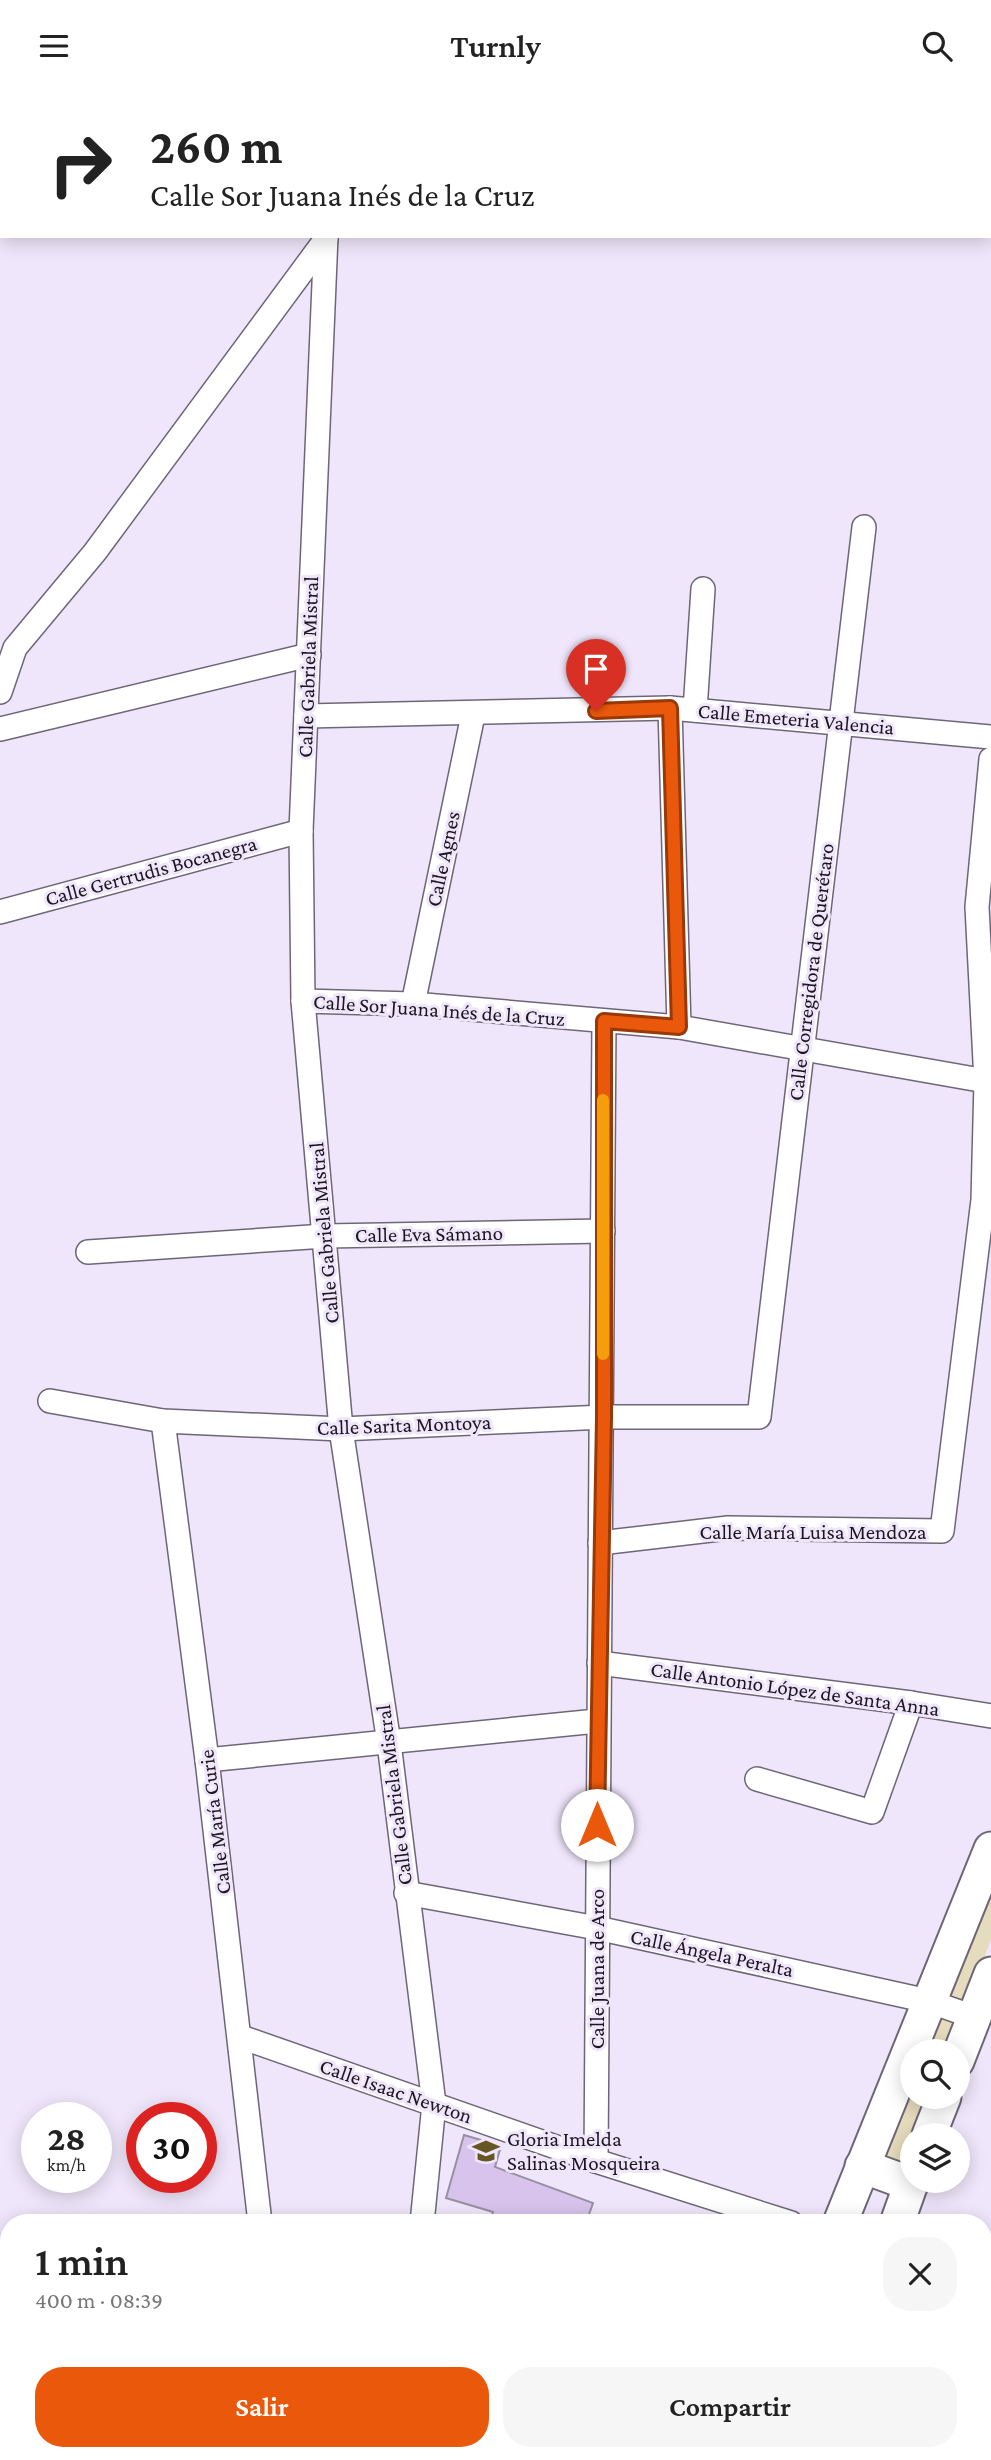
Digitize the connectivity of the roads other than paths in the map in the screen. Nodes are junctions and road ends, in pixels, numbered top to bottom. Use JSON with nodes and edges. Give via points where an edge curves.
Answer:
{"nodes":[{"id":1,"x":326,"y":238,"type":"edge"},
{"id":2,"x":864,"y":527,"type":"dead end"},
{"id":3,"x":703,"y":589,"type":"dead end"},
{"id":4,"x":309,"y":655,"type":"junction"},
{"id":5,"x":0,"y":692,"type":"edge"},
{"id":6,"x":670,"y":708,"type":"junction"},
{"id":7,"x":695,"y":709,"type":"junction"},
{"id":8,"x":473,"y":715,"type":"junction"},
{"id":9,"x":306,"y":716,"type":"junction"},
{"id":10,"x":841,"y":722,"type":"junction"},
{"id":11,"x":0,"y":729,"type":"edge"},
{"id":12,"x":991,"y":737,"type":"edge"},
{"id":13,"x":991,"y":759,"type":"edge"},
{"id":14,"x":302,"y":831,"type":"junction"},
{"id":15,"x":0,"y":912,"type":"edge"},
{"id":16,"x":303,"y":1001,"type":"junction"},
{"id":17,"x":413,"y":1004,"type":"junction"},
{"id":18,"x":604,"y":1021,"type":"junction"},
{"id":19,"x":679,"y":1027,"type":"junction"},
{"id":20,"x":803,"y":1047,"type":"junction"},
{"id":21,"x":988,"y":1082,"type":"edge"},
{"id":22,"x":603,"y":1231,"type":"junction"},
{"id":23,"x":325,"y":1236,"type":"junction"},
{"id":24,"x":88,"y":1252,"type":"dead end"},
{"id":25,"x":50,"y":1401,"type":"dead end"},
{"id":26,"x":604,"y":1417,"type":"junction"},
{"id":27,"x":759,"y":1417,"type":"joint"},
{"id":28,"x":163,"y":1421,"type":"junction"},
{"id":29,"x":341,"y":1429,"type":"junction"},
{"id":30,"x":600,"y":1543,"type":"junction"},
{"id":31,"x":599,"y":1663,"type":"junction"},
{"id":32,"x":911,"y":1703,"type":"junction"},
{"id":33,"x":991,"y":1716,"type":"edge"},
{"id":34,"x":597,"y":1721,"type":"junction"},
{"id":35,"x":389,"y":1743,"type":"junction"},
{"id":36,"x":208,"y":1760,"type":"junction"},
{"id":37,"x":757,"y":1779,"type":"dead end"},
{"id":38,"x":991,"y":1849,"type":"edge"},
{"id":39,"x":406,"y":1893,"type":"junction"},
{"id":40,"x":597,"y":1928,"type":"junction"},
{"id":41,"x":991,"y":1974,"type":"edge"},
{"id":42,"x":928,"y":2001,"type":"junction"},
{"id":43,"x":974,"y":2017,"type":"junction"},
{"id":44,"x":241,"y":2037,"type":"junction"},
{"id":45,"x":966,"y":2039,"type":"edge"},
{"id":46,"x":434,"y":2104,"type":"junction"},
{"id":47,"x":596,"y":2161,"type":"junction"},
{"id":48,"x":862,"y":2166,"type":"junction"},
{"id":49,"x":900,"y":2178,"type":"edge"},
{"id":50,"x":908,"y":2193,"type":"edge"},
{"id":51,"x":259,"y":2214,"type":"edge"},
{"id":52,"x":423,"y":2214,"type":"edge"},
{"id":53,"x":763,"y":2214,"type":"edge"},
{"id":54,"x":843,"y":2214,"type":"edge"},
{"id":55,"x":900,"y":2214,"type":"edge"}],
"edges":[{"from":1,"to":4,"type":"street","name":"Calle Gabriela Mistral"},
{"from":1,"to":5,"type":"street","via":[[95,552],[15,648]]},
{"from":2,"to":10,"type":"street","name":"Calle Corregidora de Querétaro"},
{"from":3,"to":7,"type":"street"},
{"from":4,"to":9,"type":"street","name":"Calle Gabriela Mistral"},
{"from":4,"to":11,"type":"street"},
{"from":6,"to":7,"type":"street","name":"Calle Emeteria Valencia"},
{"from":6,"to":8,"type":"street","name":"Calle Emeteria Valencia"},
{"from":6,"to":19,"type":"street"},
{"from":7,"to":10,"type":"street","name":"Calle Emeteria Valencia"},
{"from":8,"to":9,"type":"street","name":"Calle Emeteria Valencia"},
{"from":8,"to":17,"type":"street","name":"Calle Agnes"},
{"from":9,"to":14,"type":"street","name":"Calle Gabriela Mistral"},
{"from":10,"to":12,"type":"street","name":"Calle Emeteria Valencia"},
{"from":10,"to":20,"type":"street","name":"Calle Corregidora de Querétaro"},
{"from":13,"to":21,"type":"street","via":[[977,907]]},
{"from":14,"to":15,"type":"street","name":"Calle Gertrudis Bocanegra"},
{"from":14,"to":16,"type":"street","name":"Calle Gabriela Mistral"},
{"from":16,"to":17,"type":"street","name":"Calle Sor Juana Inés de la Cruz"},
{"from":16,"to":23,"type":"street","name":"Calle Gabriela Mistral"},
{"from":17,"to":18,"type":"street","name":"Calle Sor Juana Inés de la Cruz"},
{"from":18,"to":19,"type":"street","name":"Calle Sor Juana Inés de la Cruz"},
{"from":18,"to":22,"type":"street","name":"Calle Juana de Arco"},
{"from":19,"to":20,"type":"street","name":"Calle Sor Juana Inés de la Cruz"},
{"from":20,"to":21,"type":"street","name":"Calle Sor Juana Inés de la Cruz"},
{"from":20,"to":27,"type":"street","name":"Calle Corregidora de Querétaro"},
{"from":21,"to":30,"type":"street","name":"Calle María Luisa Mendoza","via":[[983,1200],[942,1531],[728,1528]]},
{"from":22,"to":23,"type":"street","name":"Calle Eva Sámano"},
{"from":22,"to":26,"type":"street","name":"Calle Juana de Arco"},
{"from":23,"to":24,"type":"street","name":"Calle Eva Sámano"},
{"from":23,"to":29,"type":"street","name":"Calle Gabriela Mistral"},
{"from":25,"to":28,"type":"street","name":"Calle Sarita Montoya"},
{"from":26,"to":27,"type":"street","name":"Calle Sarita Montoya"},
{"from":26,"to":29,"type":"street","name":"Calle Sarita Montoya"},
{"from":26,"to":30,"type":"street","name":"Calle Juana de Arco"},
{"from":28,"to":29,"type":"street","name":"Calle Sarita Montoya"},
{"from":28,"to":36,"type":"street","name":"Calle María Curie"},
{"from":29,"to":35,"type":"street","name":"Calle Gabriela Mistral"},
{"from":30,"to":31,"type":"street","name":"Calle Juana de Arco"},
{"from":31,"to":32,"type":"street","name":"Calle Antonio López de Santa Anna"},
{"from":31,"to":34,"type":"street","name":"Calle Juana de Arco"},
{"from":32,"to":33,"type":"street","name":"Calle Antonio López de Santa Anna"},
{"from":32,"to":37,"type":"street","via":[[872,1812]]},
{"from":34,"to":35,"type":"street"},
{"from":34,"to":40,"type":"street","name":"Calle Juana de Arco"},
{"from":35,"to":36,"type":"street"},
{"from":35,"to":39,"type":"street","name":"Calle Gabriela Mistral"},
{"from":36,"to":44,"type":"street","name":"Calle María Curie"},
{"from":38,"to":42,"type":"street"},
{"from":39,"to":40,"type":"street","name":"Calle Ángela Peralta"},
{"from":39,"to":46,"type":"street","name":"Calle Gabriela Mistral"},
{"from":40,"to":42,"type":"street","name":"Calle Ángela Peralta"},
{"from":40,"to":47,"type":"street","name":"Calle Juana de Arco"},
{"from":41,"to":43,"type":"street"},
{"from":42,"to":43,"type":"street","name":"Calle Ángela Peralta"},
{"from":42,"to":48,"type":"street"},
{"from":43,"to":45,"type":"street"},
{"from":44,"to":46,"type":"street","name":"Calle Isaac Newton"},
{"from":44,"to":51,"type":"street","name":"Calle María Curie"},
{"from":46,"to":47,"type":"street","name":"Calle Isaac Newton"},
{"from":46,"to":52,"type":"street","name":"Calle Gabriela Mistral"},
{"from":47,"to":53,"type":"street","name":"Calle Isaac Newton"},
{"from":48,"to":49,"type":"street"},
{"from":48,"to":54,"type":"street"},
{"from":50,"to":55,"type":"street"}]}
